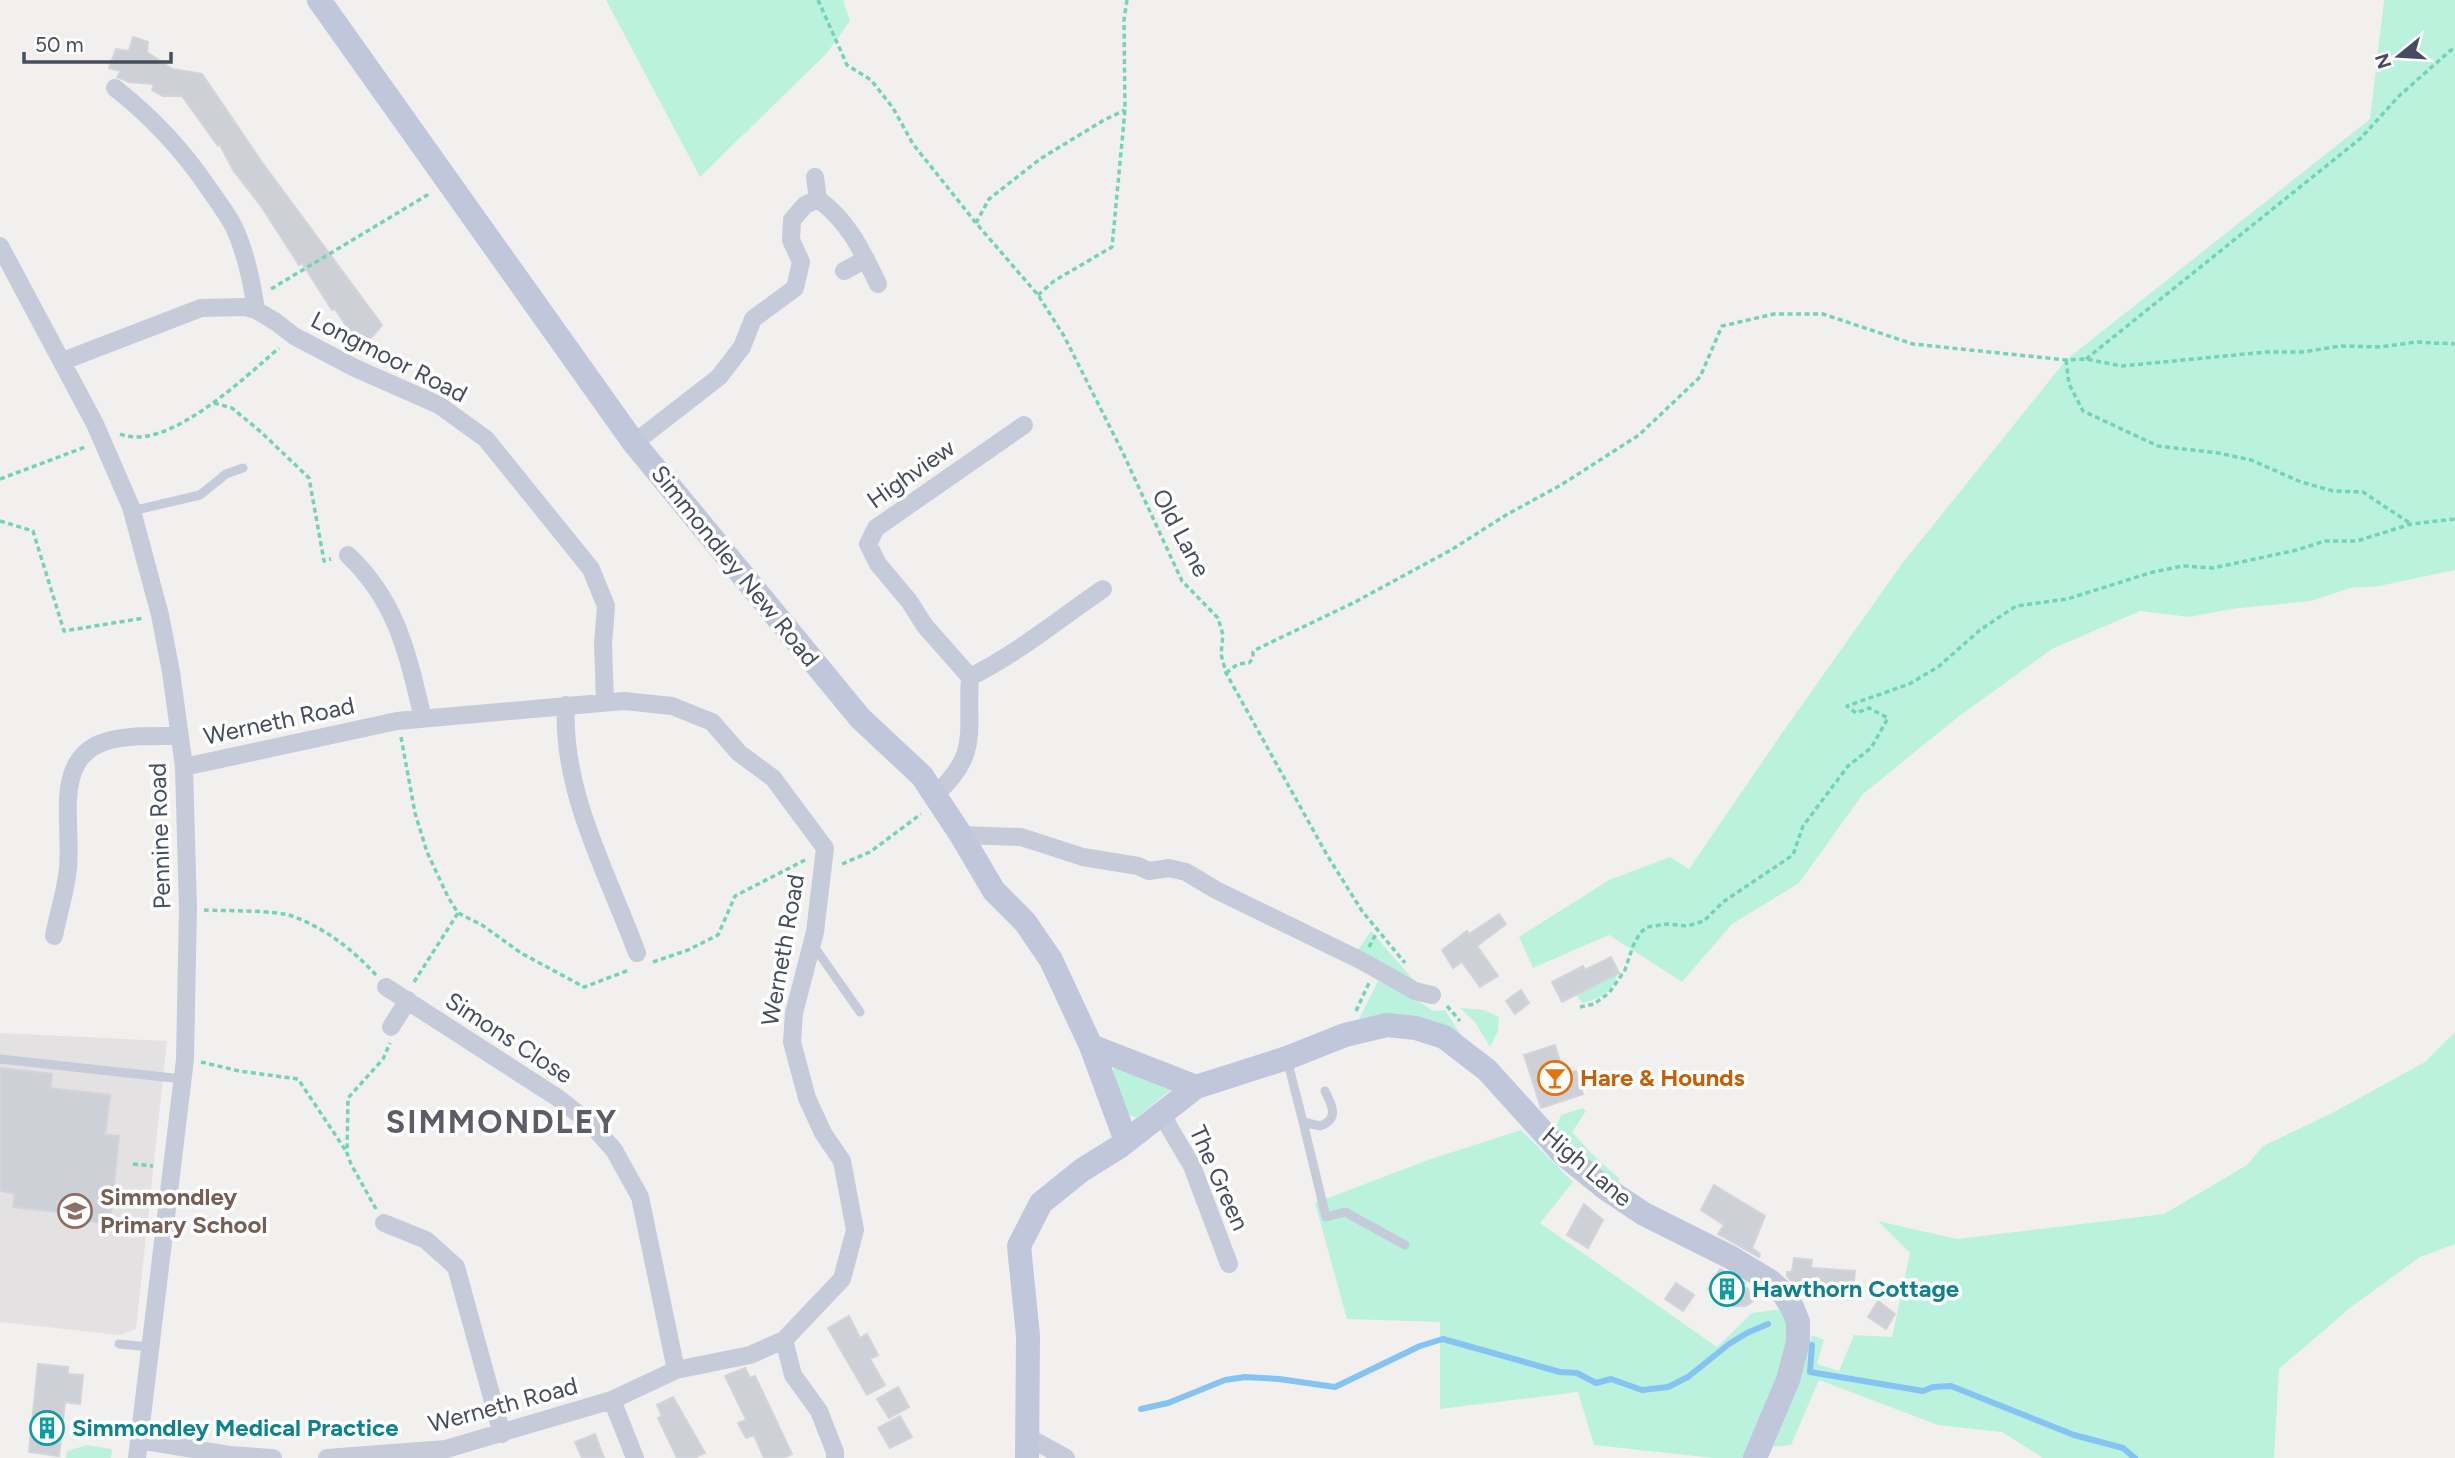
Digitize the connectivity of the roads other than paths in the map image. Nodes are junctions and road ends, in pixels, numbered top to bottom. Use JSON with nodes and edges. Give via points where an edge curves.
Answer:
{"nodes":[{"id":1,"x":319,"y":0,"type":"edge"},
{"id":2,"x":115,"y":88,"type":"dead end"},
{"id":3,"x":815,"y":177,"type":"dead end"},
{"id":4,"x":818,"y":199,"type":"junction"},
{"id":5,"x":3,"y":256,"type":"edge"},
{"id":6,"x":866,"y":259,"type":"junction"},
{"id":7,"x":844,"y":271,"type":"dead end"},
{"id":8,"x":878,"y":284,"type":"dead end"},
{"id":9,"x":255,"y":305,"type":"junction"},
{"id":10,"x":63,"y":361,"type":"junction"},
{"id":11,"x":1024,"y":425,"type":"dead end"},
{"id":12,"x":634,"y":443,"type":"junction"},
{"id":13,"x":243,"y":468,"type":"dead end"},
{"id":14,"x":132,"y":511,"type":"junction"},
{"id":15,"x":348,"y":555,"type":"road end"},
{"id":16,"x":1103,"y":589,"type":"dead end"},
{"id":17,"x":970,"y":677,"type":"junction"},
{"id":18,"x":605,"y":702,"type":"junction"},
{"id":19,"x":566,"y":705,"type":"junction"},
{"id":20,"x":423,"y":718,"type":"junction"},
{"id":21,"x":180,"y":736,"type":"junction"},
{"id":22,"x":184,"y":767,"type":"junction"},
{"id":23,"x":937,"y":798,"type":"junction"},
{"id":24,"x":961,"y":835,"type":"junction"},
{"id":25,"x":54,"y":936,"type":"dead end"},
{"id":26,"x":812,"y":943,"type":"junction"},
{"id":27,"x":639,"y":961,"type":"road end"},
{"id":28,"x":386,"y":987,"type":"road end"},
{"id":29,"x":1432,"y":995,"type":"road end"},
{"id":30,"x":406,"y":999,"type":"junction"},
{"id":31,"x":860,"y":1012,"type":"dead end"},
{"id":32,"x":391,"y":1027,"type":"road end"},
{"id":33,"x":1091,"y":1046,"type":"junction"},
{"id":34,"x":1286,"y":1058,"type":"junction"},
{"id":35,"x":0,"y":1059,"type":"edge"},
{"id":36,"x":182,"y":1079,"type":"junction"},
{"id":37,"x":1196,"y":1087,"type":"junction"},
{"id":38,"x":1325,"y":1091,"type":"dead end"},
{"id":39,"x":1163,"y":1113,"type":"junction"},
{"id":40,"x":1303,"y":1122,"type":"junction"},
{"id":41,"x":1126,"y":1141,"type":"junction"},
{"id":42,"x":384,"y":1223,"type":"road end"},
{"id":43,"x":1405,"y":1245,"type":"dead end"},
{"id":44,"x":1229,"y":1264,"type":"dead end"},
{"id":45,"x":784,"y":1340,"type":"junction"},
{"id":46,"x":119,"y":1345,"type":"dead end"},
{"id":47,"x":150,"y":1347,"type":"junction"},
{"id":48,"x":676,"y":1370,"type":"junction"},
{"id":49,"x":612,"y":1400,"type":"junction"},
{"id":50,"x":502,"y":1434,"type":"junction"},
{"id":51,"x":139,"y":1440,"type":"junction"},
{"id":52,"x":1028,"y":1447,"type":"edge"},
{"id":53,"x":447,"y":1454,"type":"edge"},
{"id":54,"x":137,"y":1458,"type":"edge"},
{"id":55,"x":273,"y":1458,"type":"edge"},
{"id":56,"x":327,"y":1458,"type":"edge"},
{"id":57,"x":635,"y":1458,"type":"edge"},
{"id":58,"x":835,"y":1458,"type":"edge"},
{"id":59,"x":1066,"y":1458,"type":"edge"},
{"id":60,"x":1755,"y":1458,"type":"edge"}],
"edges":[{"from":1,"to":12,"type":"street","name":"Simmondley New Road"},
{"from":2,"to":9,"type":"street","via":[[168,135],[233,225],[248,266]]},
{"from":3,"to":4,"type":"street"},
{"from":4,"to":6,"type":"street","via":[[855,237]]},
{"from":4,"to":12,"type":"street","via":[[805,205],[792,220],[791,240],[801,262],[795,288],[753,319],[742,347],[719,377]]},
{"from":5,"to":10,"type":"street","name":"Pennine Road"},
{"from":6,"to":7,"type":"street"},
{"from":6,"to":8,"type":"street"},
{"from":9,"to":10,"type":"street","via":[[201,308]]},
{"from":9,"to":18,"type":"street","name":"Longmoor Road","via":[[294,336],[439,405],[486,439],[591,569],[606,606]]},
{"from":10,"to":14,"type":"street","name":"Pennine Road"},
{"from":11,"to":17,"type":"street","name":"Highview","via":[[876,528],[868,544],[925,626]]},
{"from":12,"to":23,"type":"street","name":"Simmondley New Road","via":[[860,718],[922,776]]},
{"from":13,"to":14,"type":"lane","via":[[226,474],[200,495]]},
{"from":14,"to":21,"type":"street","name":"Pennine Road","via":[[160,615]]},
{"from":15,"to":20,"type":"street","via":[[367,573],[403,638]]},
{"from":16,"to":17,"type":"street","via":[[1001,663]]},
{"from":17,"to":23,"type":"street","via":[[970,734],[963,763]]},
{"from":18,"to":19,"type":"street","name":"Werneth Road"},
{"from":18,"to":26,"type":"street","name":"Werneth Road","via":[[672,706],[712,722],[738,753],[773,778],[825,848]]},
{"from":19,"to":20,"type":"street","name":"Werneth Road"},
{"from":19,"to":27,"type":"street","via":[[566,751],[575,787]]},
{"from":20,"to":22,"type":"street","name":"Werneth Road"},
{"from":21,"to":22,"type":"street","name":"Pennine Road"},
{"from":21,"to":25,"type":"street","via":[[129,737],[102,742],[81,754],[71,770],[68,869]]},
{"from":22,"to":36,"type":"street","name":"Pennine Road","via":[[188,909]]},
{"from":23,"to":24,"type":"street","name":"Simmondley New Road"},
{"from":24,"to":29,"type":"street","via":[[1020,837],[1083,857],[1186,872]]},
{"from":24,"to":33,"type":"street","name":"Simmondley New Road","via":[[994,891],[1025,922],[1051,960]]},
{"from":26,"to":31,"type":"lane"},
{"from":26,"to":45,"type":"street","name":"Werneth Road","via":[[794,1013],[792,1042],[807,1098],[842,1161],[855,1230],[842,1279]]},
{"from":28,"to":30,"type":"street","name":"Simons Close"},
{"from":30,"to":32,"type":"street"},
{"from":30,"to":48,"type":"street","name":"Simons Close","via":[[558,1098],[614,1150],[640,1197]]},
{"from":33,"to":37,"type":"street"},
{"from":33,"to":41,"type":"street","name":"Simmondley New Road"},
{"from":34,"to":37,"type":"street","name":"High Lane"},
{"from":34,"to":40,"type":"lane"},
{"from":34,"to":60,"type":"street","name":"High Lane","via":[[1345,1035],[1387,1025],[1444,1037],[1487,1070],[1563,1154],[1605,1188],[1644,1214],[1760,1275],[1783,1293],[1798,1322],[1798,1342],[1788,1380]]},
{"from":35,"to":36,"type":"lane"},
{"from":36,"to":47,"type":"street","name":"Pennine Road"},
{"from":37,"to":39,"type":"street"},
{"from":38,"to":40,"type":"lane","via":[[1333,1107],[1330,1120],[1320,1126]]},
{"from":39,"to":41,"type":"street"},
{"from":39,"to":44,"type":"street","name":"The Green","via":[[1192,1166]]},
{"from":40,"to":43,"type":"lane","via":[[1326,1217],[1345,1212]]},
{"from":41,"to":52,"type":"street","via":[[1041,1203],[1019,1246],[1028,1336]]},
{"from":42,"to":50,"type":"street","via":[[426,1240],[456,1268]]},
{"from":45,"to":48,"type":"street","name":"Werneth Road","via":[[750,1355]]},
{"from":45,"to":58,"type":"street","via":[[793,1375],[819,1412]]},
{"from":46,"to":47,"type":"lane"},
{"from":47,"to":51,"type":"street","name":"Pennine Road"},
{"from":48,"to":49,"type":"street","name":"Werneth Road"},
{"from":49,"to":50,"type":"street","name":"Werneth Road"},
{"from":49,"to":57,"type":"street"},
{"from":50,"to":53,"type":"street","name":"Werneth Road"},
{"from":51,"to":54,"type":"street","name":"Pennine Road"},
{"from":51,"to":55,"type":"street"},
{"from":52,"to":59,"type":"street"},
{"from":53,"to":56,"type":"street","name":"Werneth Road"}]}
